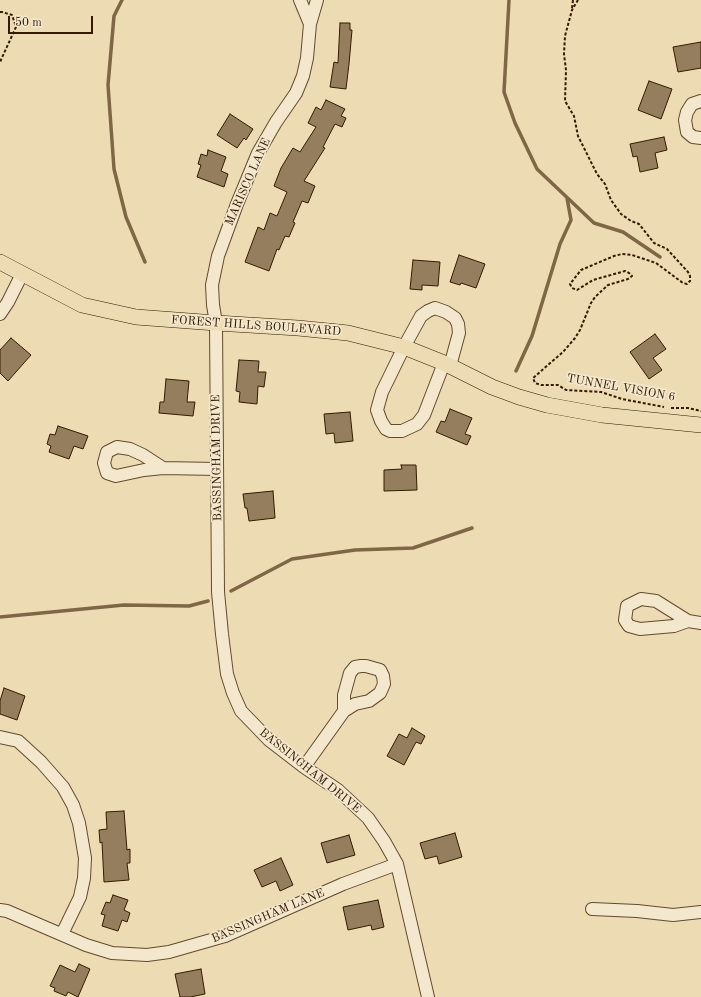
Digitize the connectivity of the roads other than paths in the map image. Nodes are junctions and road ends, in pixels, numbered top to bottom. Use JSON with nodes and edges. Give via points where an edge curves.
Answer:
{"nodes":[{"id":1,"x":300,"y":0,"type":"edge"},
{"id":2,"x":317,"y":0,"type":"edge"},
{"id":3,"x":310,"y":24,"type":"junction"},
{"id":4,"x":701,"y":101,"type":"edge"},
{"id":5,"x":701,"y":138,"type":"edge"},
{"id":6,"x":0,"y":262,"type":"edge"},
{"id":7,"x":22,"y":274,"type":"junction"},
{"id":8,"x":0,"y":314,"type":"edge"},
{"id":9,"x":216,"y":324,"type":"junction"},
{"id":10,"x":404,"y":347,"type":"junction"},
{"id":11,"x":447,"y":364,"type":"junction"},
{"id":12,"x":701,"y":425,"type":"edge"},
{"id":13,"x":163,"y":468,"type":"dead end"},
{"id":14,"x":217,"y":469,"type":"junction"},
{"id":15,"x":688,"y":620,"type":"dead end"},
{"id":16,"x":701,"y":623,"type":"edge"},
{"id":17,"x":344,"y":711,"type":"dead end"},
{"id":18,"x":0,"y":737,"type":"edge"},
{"id":19,"x":304,"y":767,"type":"junction"},
{"id":20,"x":397,"y":864,"type":"junction"},
{"id":21,"x":592,"y":909,"type":"dead end"},
{"id":22,"x":0,"y":910,"type":"edge"},
{"id":23,"x":701,"y":912,"type":"edge"},
{"id":24,"x":62,"y":934,"type":"junction"},
{"id":25,"x":428,"y":997,"type":"edge"}],
"edges":[{"from":1,"to":3,"type":"street","name":"MARISCO LANE"},
{"from":2,"to":3,"type":"street","name":"MARISCO LANE"},
{"from":3,"to":9,"type":"street","name":"MARISCO LANE","via":[[304,76],[258,153],[218,256],[212,285]]},
{"from":4,"to":5,"type":"street","via":[[692,104],[685,120],[687,132],[693,137]]},
{"from":6,"to":7,"type":"main road","name":"FOREST HILLS BOULEVARD"},
{"from":7,"to":8,"type":"street"},
{"from":7,"to":9,"type":"main road","name":"FOREST HILLS BOULEVARD","via":[[82,305],[136,317]]},
{"from":9,"to":10,"type":"main road","name":"FOREST HILLS BOULEVARD","via":[[348,333]]},
{"from":9,"to":14,"type":"street","name":"BASSINGHAM DRIVE"},
{"from":10,"to":11,"type":"main road","name":"FOREST HILLS BOULEVARD"},
{"from":10,"to":11,"type":"street","via":[[421,316],[436,308],[455,318],[458,324],[459,334]]},
{"from":10,"to":11,"type":"street","via":[[378,402],[380,421],[390,431],[402,431],[417,424],[424,415]]},
{"from":11,"to":12,"type":"main road","name":"FOREST HILLS BOULEVARD","via":[[492,387],[547,405],[602,415]]},
{"from":13,"to":14,"type":"street"},
{"from":14,"to":19,"type":"street","name":"BASSINGHAM DRIVE","via":[[218,592],[227,674],[241,711],[269,740]]},
{"from":15,"to":16,"type":"street"},
{"from":17,"to":19,"type":"street"},
{"from":18,"to":24,"type":"street","via":[[18,741],[41,762],[63,787],[79,823],[85,858],[84,878],[80,897]]},
{"from":19,"to":20,"type":"street","name":"BASSINGHAM DRIVE","via":[[338,790],[368,818]]},
{"from":20,"to":24,"type":"street","name":"BASSINGHAM LANE","via":[[344,884],[225,936],[169,952],[147,955],[112,953]]},
{"from":20,"to":25,"type":"street","name":"BASSINGHAM DRIVE"},
{"from":21,"to":23,"type":"street","via":[[674,915]]},
{"from":22,"to":24,"type":"street","name":"BASSINGHAM LANE"}]}
